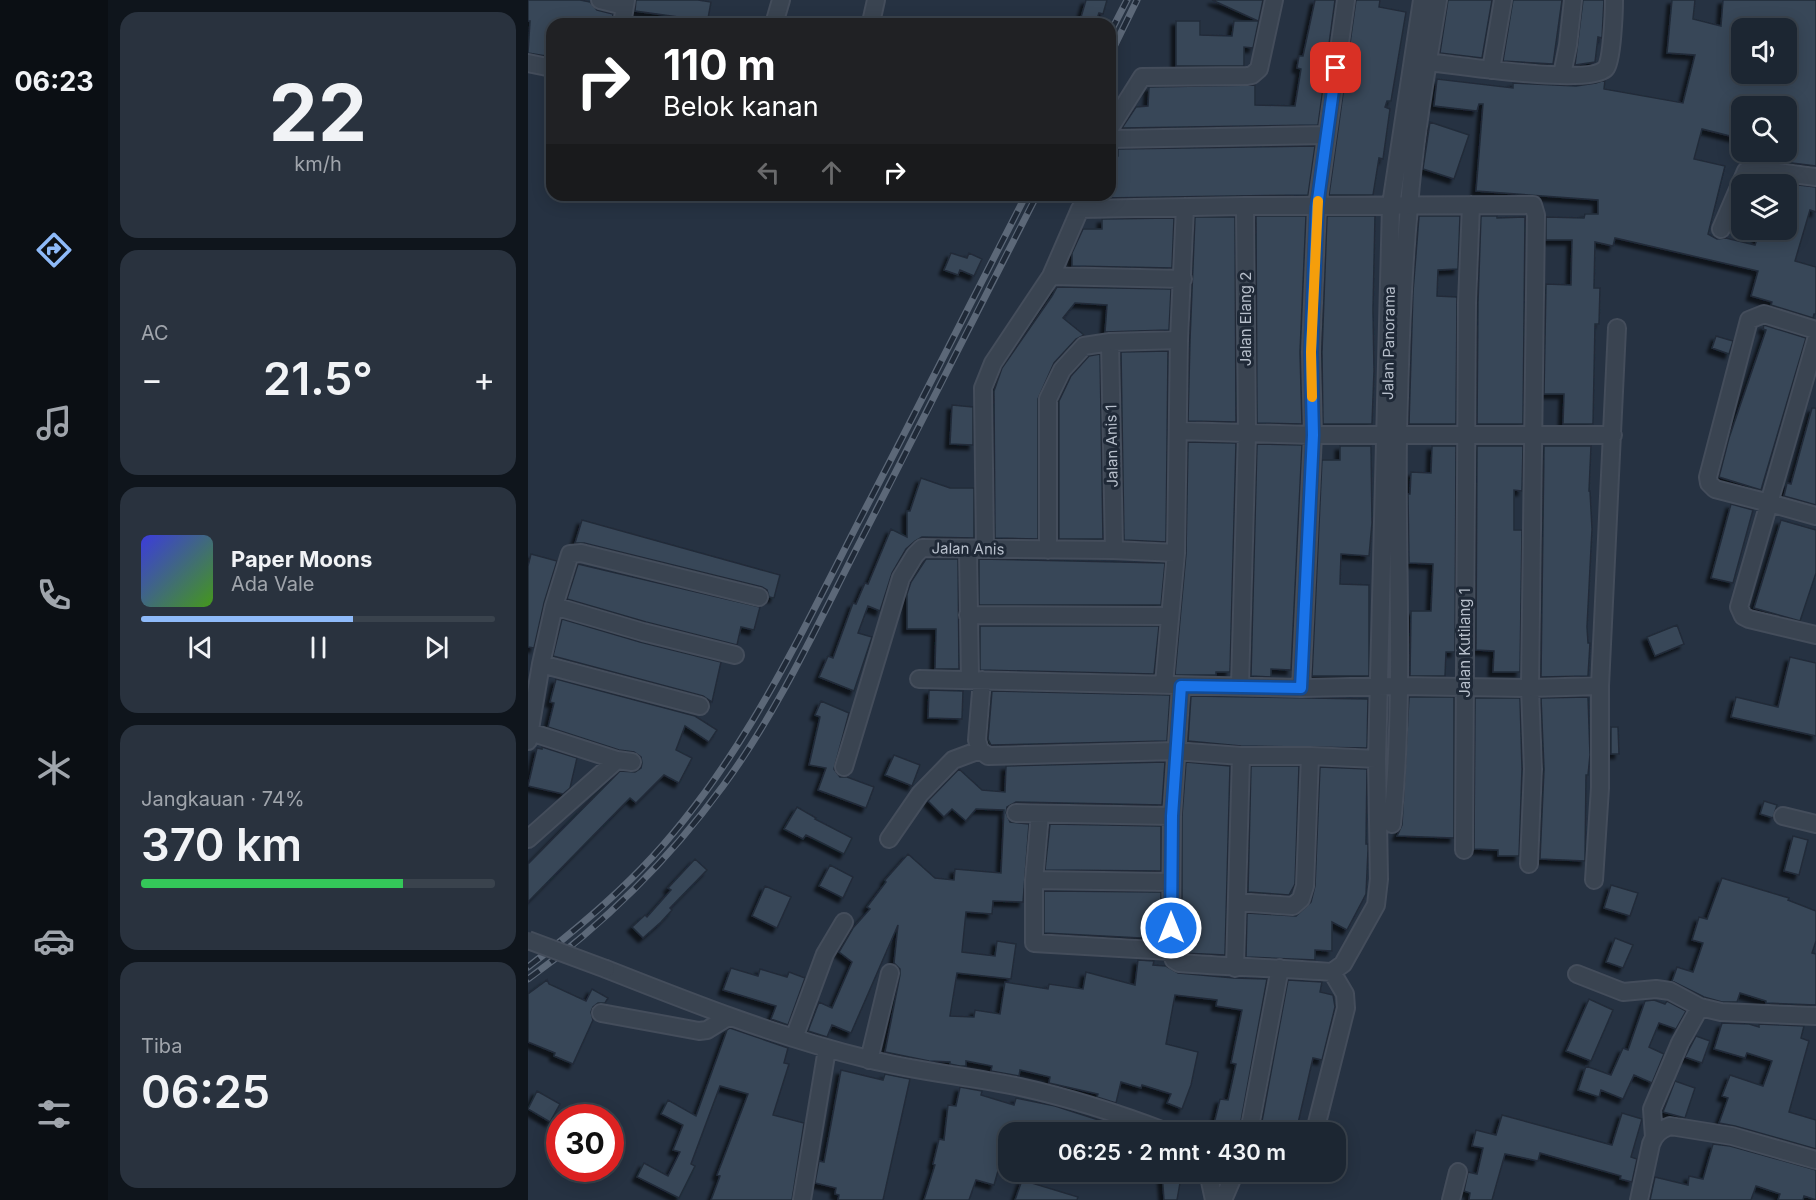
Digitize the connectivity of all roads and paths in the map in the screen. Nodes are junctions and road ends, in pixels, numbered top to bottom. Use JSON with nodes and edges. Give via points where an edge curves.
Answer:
{"nodes":[{"id":1,"x":600,"y":0,"type":"edge"},
{"id":2,"x":781,"y":0,"type":"edge"},
{"id":3,"x":876,"y":0,"type":"edge"},
{"id":4,"x":1274,"y":0,"type":"edge"},
{"id":5,"x":1346,"y":0,"type":"edge"},
{"id":6,"x":1422,"y":0,"type":"edge"},
{"id":7,"x":1438,"y":0,"type":"edge"},
{"id":8,"x":1503,"y":0,"type":"edge"},
{"id":9,"x":1573,"y":0,"type":"edge"},
{"id":10,"x":1614,"y":0,"type":"edge"},
{"id":11,"x":625,"y":3,"type":"edge"},
{"id":12,"x":623,"y":18,"type":"edge"},
{"id":13,"x":776,"y":18,"type":"edge"},
{"id":14,"x":872,"y":18,"type":"dead end"},
{"id":15,"x":1428,"y":62,"type":"junction"},
{"id":16,"x":528,"y":63,"type":"edge"},
{"id":17,"x":546,"y":67,"type":"edge"},
{"id":18,"x":1491,"y":70,"type":"junction"},
{"id":19,"x":1562,"y":75,"type":"junction"},
{"id":20,"x":1116,"y":118,"type":"edge"},
{"id":21,"x":1327,"y":135,"type":"junction"},
{"id":22,"x":1116,"y":139,"type":"edge"},
{"id":23,"x":1816,"y":177,"type":"edge"},
{"id":24,"x":1081,"y":201,"type":"edge"},
{"id":25,"x":1391,"y":205,"type":"junction"},
{"id":26,"x":1409,"y":205,"type":"junction"},
{"id":27,"x":1471,"y":205,"type":"junction"},
{"id":28,"x":1245,"y":206,"type":"junction"},
{"id":29,"x":1185,"y":207,"type":"junction"},
{"id":30,"x":1317,"y":207,"type":"junction"},
{"id":31,"x":1077,"y":212,"type":"junction"},
{"id":32,"x":1721,"y":229,"type":"dead end"},
{"id":33,"x":1051,"y":276,"type":"junction"},
{"id":34,"x":1183,"y":279,"type":"junction"},
{"id":35,"x":1617,"y":328,"type":"dead end"},
{"id":36,"x":1816,"y":330,"type":"edge"},
{"id":37,"x":1179,"y":340,"type":"junction"},
{"id":38,"x":1816,"y":340,"type":"edge"},
{"id":39,"x":1110,"y":342,"type":"junction"},
{"id":40,"x":1178,"y":430,"type":"junction"},
{"id":41,"x":1247,"y":433,"type":"junction"},
{"id":42,"x":1313,"y":435,"type":"junction"},
{"id":43,"x":1393,"y":435,"type":"junction"},
{"id":44,"x":1613,"y":435,"type":"junction"},
{"id":45,"x":1466,"y":436,"type":"junction"},
{"id":46,"x":1534,"y":436,"type":"junction"},
{"id":47,"x":1769,"y":502,"type":"junction"},
{"id":48,"x":1816,"y":516,"type":"edge"},
{"id":49,"x":977,"y":549,"type":"junction"},
{"id":50,"x":1047,"y":550,"type":"junction"},
{"id":51,"x":1114,"y":550,"type":"junction"},
{"id":52,"x":1176,"y":553,"type":"junction"},
{"id":53,"x":759,"y":597,"type":"dead end"},
{"id":54,"x":554,"y":606,"type":"junction"},
{"id":55,"x":968,"y":615,"type":"junction"},
{"id":56,"x":1169,"y":616,"type":"junction"},
{"id":57,"x":1816,"y":635,"type":"edge"},
{"id":58,"x":735,"y":655,"type":"dead end"},
{"id":59,"x":541,"y":664,"type":"junction"},
{"id":60,"x":919,"y":679,"type":"dead end"},
{"id":61,"x":976,"y":679,"type":"junction"},
{"id":62,"x":1173,"y":685,"type":"junction"},
{"id":63,"x":1240,"y":686,"type":"junction"},
{"id":64,"x":1400,"y":686,"type":"junction"},
{"id":65,"x":1465,"y":686,"type":"junction"},
{"id":66,"x":1600,"y":686,"type":"junction"},
{"id":67,"x":1379,"y":687,"type":"junction"},
{"id":68,"x":1301,"y":688,"type":"junction"},
{"id":69,"x":1530,"y":688,"type":"junction"},
{"id":70,"x":700,"y":706,"type":"dead end"},
{"id":71,"x":529,"y":736,"type":"edge"},
{"id":72,"x":980,"y":750,"type":"junction"},
{"id":73,"x":1175,"y":751,"type":"junction"},
{"id":74,"x":1241,"y":756,"type":"junction"},
{"id":75,"x":1310,"y":756,"type":"junction"},
{"id":76,"x":1377,"y":759,"type":"junction"},
{"id":77,"x":844,"y":767,"type":"dead end"},
{"id":78,"x":1016,"y":813,"type":"dead end"},
{"id":79,"x":1040,"y":814,"type":"junction"},
{"id":80,"x":1172,"y":816,"type":"junction"},
{"id":81,"x":1783,"y":816,"type":"dead end"},
{"id":82,"x":1392,"y":824,"type":"dead end"},
{"id":83,"x":1816,"y":824,"type":"edge"},
{"id":84,"x":528,"y":839,"type":"edge"},
{"id":85,"x":889,"y":839,"type":"dead end"},
{"id":86,"x":1464,"y":850,"type":"dead end"},
{"id":87,"x":1529,"y":864,"type":"dead end"},
{"id":88,"x":1034,"y":880,"type":"junction"},
{"id":89,"x":1594,"y":880,"type":"dead end"},
{"id":90,"x":1171,"y":882,"type":"junction"},
{"id":91,"x":1237,"y":902,"type":"junction"},
{"id":92,"x":844,"y":922,"type":"dead end"},
{"id":93,"x":528,"y":940,"type":"edge"},
{"id":94,"x":1171,"y":951,"type":"junction"},
{"id":95,"x":1235,"y":968,"type":"junction"},
{"id":96,"x":1280,"y":968,"type":"junction"},
{"id":97,"x":1332,"y":972,"type":"junction"},
{"id":98,"x":890,"y":973,"type":"dead end"},
{"id":99,"x":1577,"y":974,"type":"dead end"},
{"id":100,"x":1700,"y":1007,"type":"junction"},
{"id":101,"x":601,"y":1013,"type":"dead end"},
{"id":102,"x":728,"y":1017,"type":"junction"},
{"id":103,"x":1816,"y":1017,"type":"edge"},
{"id":104,"x":794,"y":1038,"type":"junction"},
{"id":105,"x":827,"y":1048,"type":"junction"},
{"id":106,"x":869,"y":1060,"type":"junction"},
{"id":107,"x":1138,"y":1122,"type":"edge"},
{"id":108,"x":1251,"y":1122,"type":"edge"},
{"id":109,"x":1317,"y":1122,"type":"edge"},
{"id":110,"x":1654,"y":1137,"type":"junction"},
{"id":111,"x":1816,"y":1160,"type":"edge"},
{"id":112,"x":1458,"y":1172,"type":"dead end"},
{"id":113,"x":1210,"y":1182,"type":"edge"},
{"id":114,"x":1231,"y":1182,"type":"edge"},
{"id":115,"x":802,"y":1200,"type":"edge"},
{"id":116,"x":1214,"y":1200,"type":"edge"},
{"id":117,"x":1223,"y":1200,"type":"edge"},
{"id":118,"x":1451,"y":1200,"type":"edge"},
{"id":119,"x":1639,"y":1200,"type":"edge"}],
"edges":[{"from":1,"to":11,"type":"street"},
{"from":2,"to":13,"type":"street"},
{"from":3,"to":14,"type":"street"},
{"from":4,"to":20,"type":"street","via":[[1259,69],[1252,75],[1142,77]]},
{"from":5,"to":21,"type":"street"},
{"from":6,"to":25,"type":"street","name":"Jalan Panorama"},
{"from":7,"to":15,"type":"street"},
{"from":8,"to":18,"type":"street"},
{"from":9,"to":19,"type":"street"},
{"from":10,"to":19,"type":"street","via":[[1607,68],[1589,75]]},
{"from":11,"to":12,"type":"street"},
{"from":15,"to":18,"type":"street"},
{"from":15,"to":26,"type":"street"},
{"from":16,"to":17,"type":"street"},
{"from":18,"to":19,"type":"street"},
{"from":21,"to":22,"type":"street"},
{"from":21,"to":30,"type":"street"},
{"from":23,"to":32,"type":"street","via":[[1746,171]]},
{"from":24,"to":31,"type":"street"},
{"from":25,"to":26,"type":"street"},
{"from":25,"to":30,"type":"street"},
{"from":25,"to":43,"type":"street","name":"Jalan Panorama"},
{"from":26,"to":27,"type":"street"},
{"from":26,"to":43,"type":"street"},
{"from":27,"to":45,"type":"street","name":"Jalan Kutilang 1"},
{"from":27,"to":46,"type":"street","via":[[1530,204],[1535,208]]},
{"from":28,"to":29,"type":"street"},
{"from":28,"to":30,"type":"street"},
{"from":28,"to":41,"type":"street","name":"Jalan Elang 2"},
{"from":29,"to":31,"type":"street","via":[[1083,208]]},
{"from":29,"to":34,"type":"street"},
{"from":30,"to":42,"type":"street","via":[[1311,352]]},
{"from":31,"to":33,"type":"street"},
{"from":33,"to":34,"type":"street"},
{"from":33,"to":49,"type":"street","via":[[993,363],[984,388]]},
{"from":34,"to":37,"type":"street"},
{"from":35,"to":44,"type":"street"},
{"from":36,"to":47,"type":"street","via":[[1764,314],[1749,320],[1708,477],[1715,489]]},
{"from":37,"to":39,"type":"street"},
{"from":37,"to":40,"type":"street"},
{"from":38,"to":47,"type":"street"},
{"from":39,"to":50,"type":"street","via":[[1081,347],[1062,369],[1049,394]]},
{"from":39,"to":51,"type":"street","name":"Jalan Anis 1"},
{"from":40,"to":41,"type":"street"},
{"from":40,"to":52,"type":"street"},
{"from":41,"to":42,"type":"street"},
{"from":41,"to":63,"type":"street","name":"Jalan Elang 2"},
{"from":42,"to":43,"type":"street"},
{"from":42,"to":68,"type":"street"},
{"from":43,"to":45,"type":"street"},
{"from":43,"to":64,"type":"street"},
{"from":43,"to":67,"type":"street","name":"Jalan Panorama"},
{"from":44,"to":46,"type":"street"},
{"from":44,"to":66,"type":"street"},
{"from":45,"to":46,"type":"street"},
{"from":45,"to":65,"type":"street","name":"Jalan Kutilang 1"},
{"from":46,"to":69,"type":"street"},
{"from":47,"to":48,"type":"street"},
{"from":47,"to":57,"type":"street","via":[[1740,612],[1749,619]]},
{"from":49,"to":50,"type":"street","name":"Jalan Anis"},
{"from":49,"to":55,"type":"street"},
{"from":49,"to":77,"type":"street","name":"Jalan Anis","via":[[922,548],[906,567]]},
{"from":50,"to":51,"type":"street","name":"Jalan Anis"},
{"from":51,"to":52,"type":"street","name":"Jalan Anis"},
{"from":52,"to":56,"type":"street"},
{"from":53,"to":54,"type":"street","via":[[575,552],[567,558]]},
{"from":54,"to":58,"type":"street"},
{"from":54,"to":59,"type":"street"},
{"from":55,"to":56,"type":"street"},
{"from":55,"to":61,"type":"street"},
{"from":56,"to":62,"type":"street"},
{"from":59,"to":70,"type":"street"},
{"from":59,"to":71,"type":"street"},
{"from":60,"to":61,"type":"street"},
{"from":61,"to":62,"type":"street"},
{"from":61,"to":72,"type":"street"},
{"from":62,"to":63,"type":"street"},
{"from":62,"to":73,"type":"street"},
{"from":63,"to":68,"type":"street"},
{"from":64,"to":65,"type":"street"},
{"from":64,"to":67,"type":"street"},
{"from":64,"to":82,"type":"street"},
{"from":65,"to":69,"type":"street"},
{"from":65,"to":86,"type":"street","name":"Jalan Kutilang 1"},
{"from":66,"to":69,"type":"street"},
{"from":66,"to":89,"type":"street","via":[[1600,788]]},
{"from":67,"to":68,"type":"street"},
{"from":67,"to":76,"type":"street","name":"Jalan Panorama"},
{"from":69,"to":87,"type":"street","via":[[1533,769]]},
{"from":71,"to":84,"type":"street","via":[[625,761]]},
{"from":72,"to":73,"type":"street","via":[[987,756]]},
{"from":72,"to":85,"type":"street","via":[[953,760],[920,795]]},
{"from":73,"to":74,"type":"street"},
{"from":73,"to":80,"type":"street"},
{"from":74,"to":75,"type":"street"},
{"from":74,"to":91,"type":"street"},
{"from":75,"to":76,"type":"street"},
{"from":75,"to":91,"type":"street","via":[[1305,886],[1300,899],[1293,906]]},
{"from":76,"to":97,"type":"street","name":"Jalan Panorama","via":[[1376,905],[1343,964]]},
{"from":78,"to":79,"type":"street"},
{"from":79,"to":80,"type":"street"},
{"from":79,"to":88,"type":"street"},
{"from":80,"to":90,"type":"street"},
{"from":81,"to":83,"type":"street"},
{"from":88,"to":90,"type":"street"},
{"from":88,"to":94,"type":"street","via":[[1034,943]]},
{"from":90,"to":94,"type":"street"},
{"from":91,"to":95,"type":"street"},
{"from":92,"to":104,"type":"street","via":[[825,954]]},
{"from":93,"to":102,"type":"street","bridge":true},
{"from":94,"to":95,"type":"street","via":[[1179,963]]},
{"from":95,"to":96,"type":"street"},
{"from":96,"to":97,"type":"street"},
{"from":96,"to":108,"type":"street"},
{"from":97,"to":109,"type":"street","via":[[1345,994],[1346,1008]]},
{"from":98,"to":106,"type":"street"},
{"from":99,"to":100,"type":"street","via":[[1623,992],[1670,991]]},
{"from":100,"to":103,"type":"street","via":[[1721,1012]]},
{"from":100,"to":110,"type":"street","via":[[1652,1109]]},
{"from":101,"to":102,"type":"street","via":[[699,1031]]},
{"from":102,"to":104,"type":"street"},
{"from":104,"to":105,"type":"street"},
{"from":105,"to":106,"type":"street"},
{"from":105,"to":115,"type":"street"},
{"from":106,"to":107,"type":"street","via":[[1020,1087]]},
{"from":110,"to":111,"type":"street","via":[[1670,1126],[1732,1136]]},
{"from":110,"to":119,"type":"street"},
{"from":112,"to":118,"type":"street"},
{"from":113,"to":116,"type":"street"},
{"from":114,"to":117,"type":"street"}]}
